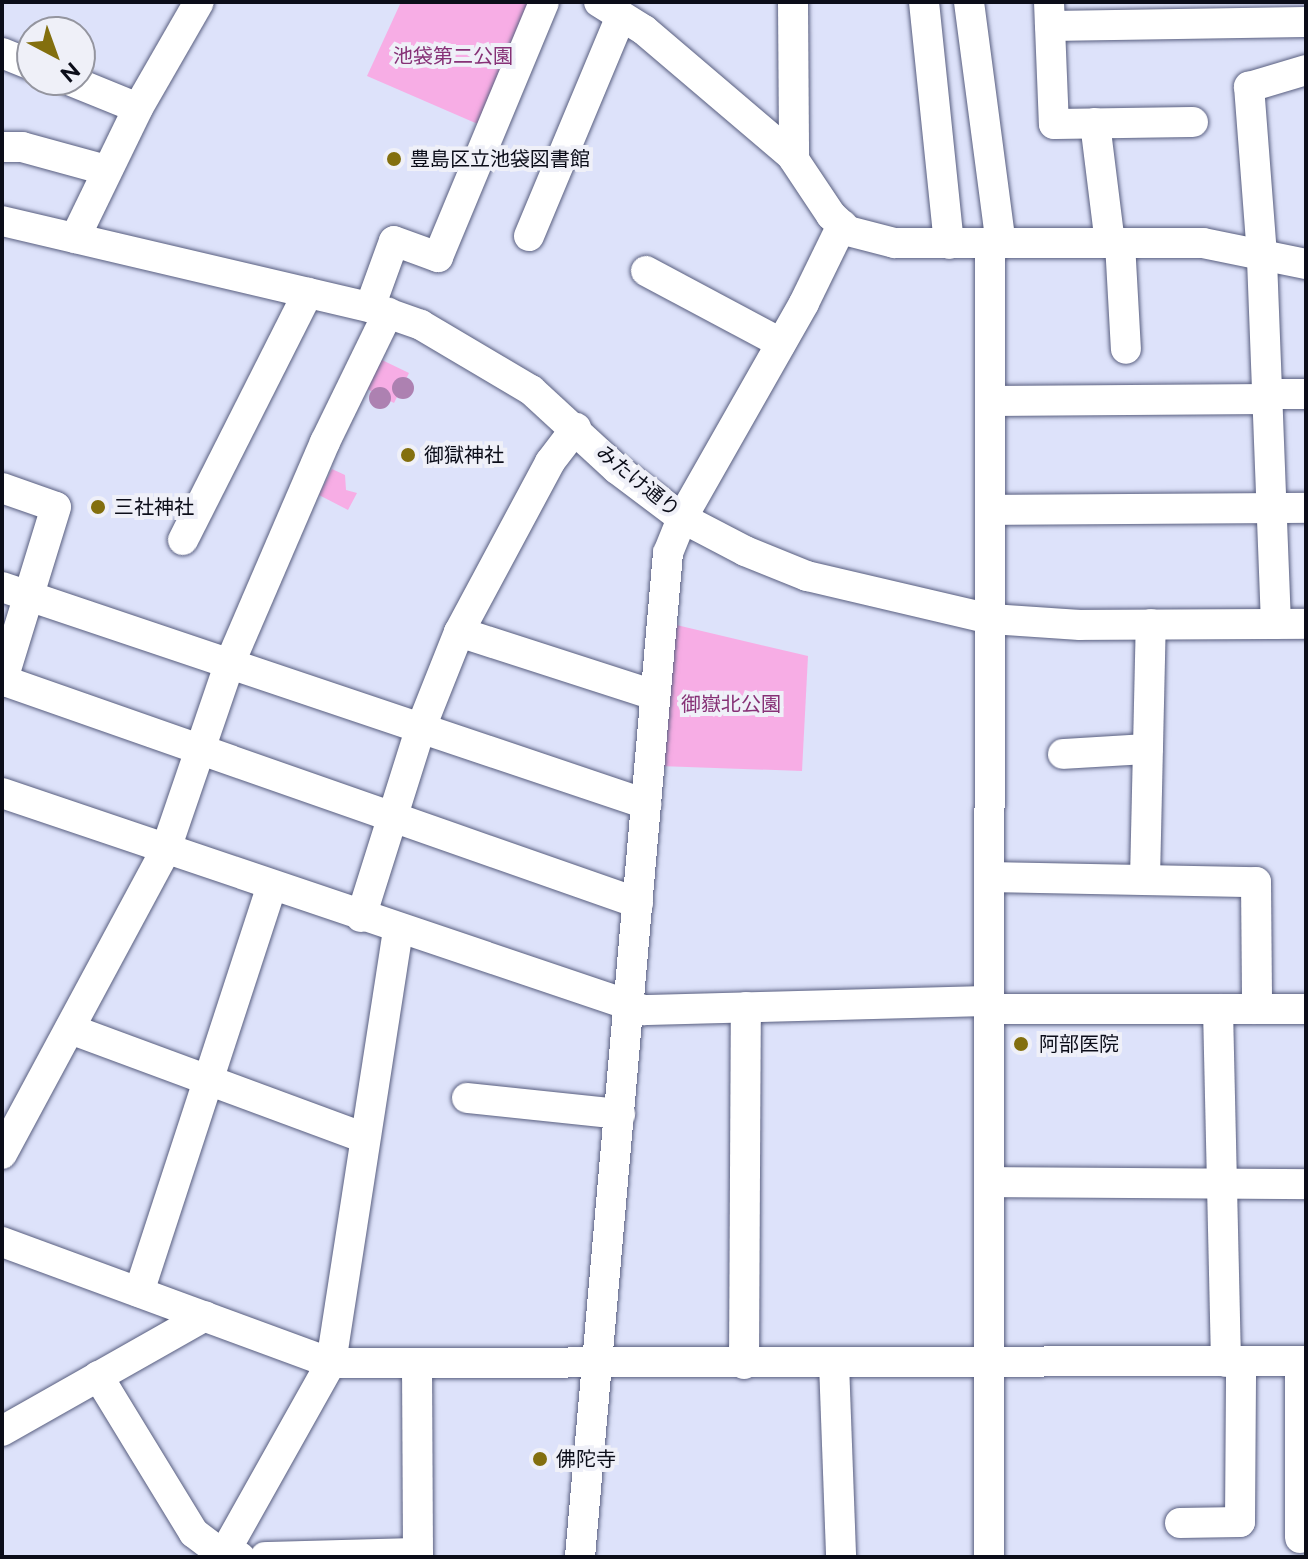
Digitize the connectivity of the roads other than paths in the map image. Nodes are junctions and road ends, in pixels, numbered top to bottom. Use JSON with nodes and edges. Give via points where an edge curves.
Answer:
{"nodes":[{"id":1,"x":199,"y":2,"type":"edge"},
{"id":2,"x":544,"y":2,"type":"edge"},
{"id":3,"x":793,"y":2,"type":"edge"},
{"id":4,"x":924,"y":2,"type":"edge"},
{"id":5,"x":969,"y":2,"type":"edge"},
{"id":6,"x":610,"y":9,"type":"edge"},
{"id":7,"x":1198,"y":11,"type":"edge"},
{"id":8,"x":1121,"y":13,"type":"edge"},
{"id":9,"x":1049,"y":14,"type":"edge"},
{"id":10,"x":1306,"y":22,"type":"edge"},
{"id":11,"x":1306,"y":70,"type":"edge"},
{"id":12,"x":96,"y":91,"type":"edge"},
{"id":13,"x":138,"y":108,"type":"junction"},
{"id":14,"x":1193,"y":122,"type":"dead end"},
{"id":15,"x":1095,"y":123,"type":"junction"},
{"id":16,"x":2,"y":147,"type":"edge"},
{"id":17,"x":794,"y":159,"type":"junction"},
{"id":18,"x":106,"y":170,"type":"junction"},
{"id":19,"x":2,"y":221,"type":"edge"},
{"id":20,"x":842,"y":225,"type":"junction"},
{"id":21,"x":529,"y":236,"type":"dead end"},
{"id":22,"x":75,"y":238,"type":"junction"},
{"id":23,"x":1115,"y":243,"type":"junction"},
{"id":24,"x":949,"y":244,"type":"junction"},
{"id":25,"x":995,"y":244,"type":"junction"},
{"id":26,"x":1262,"y":255,"type":"junction"},
{"id":27,"x":1306,"y":264,"type":"edge"},
{"id":28,"x":646,"y":271,"type":"dead end"},
{"id":29,"x":308,"y":293,"type":"junction"},
{"id":30,"x":379,"y":310,"type":"junction"},
{"id":31,"x":781,"y":343,"type":"junction"},
{"id":32,"x":1126,"y":349,"type":"dead end"},
{"id":33,"x":1306,"y":394,"type":"edge"},
{"id":34,"x":1268,"y":396,"type":"junction"},
{"id":35,"x":991,"y":401,"type":"junction"},
{"id":36,"x":576,"y":428,"type":"junction"},
{"id":37,"x":2,"y":488,"type":"edge"},
{"id":38,"x":1271,"y":508,"type":"junction"},
{"id":39,"x":1306,"y":508,"type":"edge"},
{"id":40,"x":990,"y":510,"type":"junction"},
{"id":41,"x":682,"y":518,"type":"junction"},
{"id":42,"x":183,"y":540,"type":"dead end"},
{"id":43,"x":16,"y":591,"type":"edge"},
{"id":44,"x":991,"y":619,"type":"junction"},
{"id":45,"x":1151,"y":624,"type":"junction"},
{"id":46,"x":1276,"y":624,"type":"junction"},
{"id":47,"x":1306,"y":624,"type":"edge"},
{"id":48,"x":459,"y":632,"type":"junction"},
{"id":49,"x":229,"y":665,"type":"junction"},
{"id":50,"x":2,"y":681,"type":"edge"},
{"id":51,"x":654,"y":695,"type":"junction"},
{"id":52,"x":420,"y":730,"type":"junction"},
{"id":53,"x":199,"y":749,"type":"junction"},
{"id":54,"x":1148,"y":749,"type":"junction"},
{"id":55,"x":1063,"y":754,"type":"dead end"},
{"id":56,"x":2,"y":793,"type":"edge"},
{"id":57,"x":646,"y":804,"type":"junction"},
{"id":58,"x":394,"y":816,"type":"junction"},
{"id":59,"x":166,"y":849,"type":"junction"},
{"id":60,"x":990,"y":877,"type":"junction"},
{"id":61,"x":1145,"y":879,"type":"junction"},
{"id":62,"x":272,"y":886,"type":"junction"},
{"id":63,"x":638,"y":903,"type":"junction"},
{"id":64,"x":361,"y":917,"type":"junction"},
{"id":65,"x":398,"y":930,"type":"junction"},
{"id":66,"x":990,"y":1005,"type":"junction"},
{"id":67,"x":629,"y":1006,"type":"junction"},
{"id":68,"x":746,"y":1007,"type":"junction"},
{"id":69,"x":1218,"y":1009,"type":"junction"},
{"id":70,"x":1257,"y":1009,"type":"junction"},
{"id":71,"x":1306,"y":1009,"type":"edge"},
{"id":72,"x":70,"y":1029,"type":"junction"},
{"id":73,"x":207,"y":1082,"type":"junction"},
{"id":74,"x":467,"y":1098,"type":"dead end"},
{"id":75,"x":620,"y":1114,"type":"junction"},
{"id":76,"x":364,"y":1138,"type":"junction"},
{"id":77,"x":2,"y":1154,"type":"edge"},
{"id":78,"x":990,"y":1182,"type":"junction"},
{"id":79,"x":1222,"y":1182,"type":"junction"},
{"id":80,"x":1306,"y":1184,"type":"edge"},
{"id":81,"x":2,"y":1242,"type":"edge"},
{"id":82,"x":139,"y":1292,"type":"junction"},
{"id":83,"x":205,"y":1316,"type":"junction"},
{"id":84,"x":1303,"y":1361,"type":"edge"},
{"id":85,"x":990,"y":1362,"type":"junction"},
{"id":86,"x":1234,"y":1362,"type":"junction"},
{"id":87,"x":331,"y":1363,"type":"junction"},
{"id":88,"x":417,"y":1363,"type":"junction"},
{"id":89,"x":834,"y":1363,"type":"junction"},
{"id":90,"x":744,"y":1364,"type":"junction"},
{"id":91,"x":598,"y":1365,"type":"junction"},
{"id":92,"x":98,"y":1376,"type":"junction"},
{"id":93,"x":2,"y":1431,"type":"edge"},
{"id":94,"x":1180,"y":1523,"type":"dead end"},
{"id":95,"x":1300,"y":1538,"type":"dead end"},
{"id":96,"x":418,"y":1555,"type":"edge"},
{"id":97,"x":228,"y":1556,"type":"edge"},
{"id":98,"x":265,"y":1557,"type":"edge"},
{"id":99,"x":580,"y":1557,"type":"edge"},
{"id":100,"x":841,"y":1557,"type":"edge"},
{"id":101,"x":989,"y":1557,"type":"edge"}],
"edges":[{"from":1,"to":13,"type":"street"},
{"from":2,"to":30,"type":"street","via":[[438,257],[394,241]]},
{"from":3,"to":17,"type":"street"},
{"from":4,"to":24,"type":"street"},
{"from":5,"to":25,"type":"street"},
{"from":6,"to":17,"type":"street","via":[[678,57]]},
{"from":6,"to":21,"type":"street"},
{"from":7,"to":8,"type":"street"},
{"from":7,"to":10,"type":"street"},
{"from":8,"to":9,"type":"street"},
{"from":9,"to":15,"type":"street","via":[[1054,124]]},
{"from":11,"to":26,"type":"street","via":[[1249,87]]},
{"from":12,"to":13,"type":"street"},
{"from":13,"to":18,"type":"street"},
{"from":14,"to":15,"type":"street"},
{"from":15,"to":23,"type":"street"},
{"from":16,"to":18,"type":"street","via":[[22,147]]},
{"from":17,"to":20,"type":"street"},
{"from":18,"to":22,"type":"street"},
{"from":19,"to":22,"type":"street","name":"みたけ通り"},
{"from":20,"to":24,"type":"street","via":[[894,243]]},
{"from":20,"to":31,"type":"street"},
{"from":22,"to":29,"type":"street","name":"みたけ通り"},
{"from":23,"to":25,"type":"street"},
{"from":23,"to":26,"type":"street","via":[[1203,243]]},
{"from":23,"to":32,"type":"street"},
{"from":24,"to":25,"type":"street"},
{"from":25,"to":35,"type":"street"},
{"from":26,"to":27,"type":"street"},
{"from":26,"to":34,"type":"street"},
{"from":28,"to":31,"type":"street"},
{"from":29,"to":30,"type":"street","name":"みたけ通り"},
{"from":29,"to":42,"type":"street"},
{"from":30,"to":36,"type":"street","name":"みたけ通り","via":[[421,325],[494,366]]},
{"from":30,"to":49,"type":"street"},
{"from":31,"to":41,"type":"street"},
{"from":33,"to":34,"type":"street"},
{"from":34,"to":35,"type":"street"},
{"from":34,"to":38,"type":"street"},
{"from":35,"to":40,"type":"street"},
{"from":36,"to":41,"type":"street","name":"みたけ通り","via":[[617,469]]},
{"from":36,"to":48,"type":"street","via":[[550,462]]},
{"from":37,"to":43,"type":"street","via":[[56,507]]},
{"from":38,"to":39,"type":"street"},
{"from":38,"to":40,"type":"street"},
{"from":38,"to":46,"type":"street"},
{"from":40,"to":44,"type":"street"},
{"from":41,"to":44,"type":"street","name":"みたけ通り","via":[[807,576]]},
{"from":41,"to":51,"type":"street","via":[[668,553]]},
{"from":43,"to":49,"type":"street"},
{"from":43,"to":50,"type":"street"},
{"from":44,"to":45,"type":"street","name":"みたけ通り"},
{"from":44,"to":60,"type":"street"},
{"from":45,"to":46,"type":"street","name":"みたけ通り"},
{"from":45,"to":54,"type":"street"},
{"from":46,"to":47,"type":"street","name":"みたけ通り"},
{"from":48,"to":51,"type":"street"},
{"from":48,"to":52,"type":"street"},
{"from":49,"to":52,"type":"street"},
{"from":49,"to":53,"type":"street"},
{"from":50,"to":53,"type":"street"},
{"from":51,"to":57,"type":"street"},
{"from":52,"to":57,"type":"street"},
{"from":52,"to":58,"type":"street"},
{"from":53,"to":58,"type":"street"},
{"from":53,"to":59,"type":"street"},
{"from":54,"to":55,"type":"street"},
{"from":54,"to":61,"type":"street"},
{"from":56,"to":59,"type":"street"},
{"from":57,"to":63,"type":"street"},
{"from":58,"to":63,"type":"street"},
{"from":58,"to":64,"type":"street"},
{"from":59,"to":62,"type":"street"},
{"from":59,"to":72,"type":"street"},
{"from":60,"to":61,"type":"street"},
{"from":60,"to":66,"type":"street"},
{"from":61,"to":70,"type":"street","via":[[1256,882]]},
{"from":62,"to":64,"type":"street"},
{"from":62,"to":73,"type":"street"},
{"from":63,"to":67,"type":"street"},
{"from":64,"to":65,"type":"street"},
{"from":65,"to":67,"type":"street"},
{"from":65,"to":76,"type":"street"},
{"from":66,"to":68,"type":"street"},
{"from":66,"to":69,"type":"street"},
{"from":66,"to":78,"type":"street"},
{"from":67,"to":68,"type":"street"},
{"from":67,"to":75,"type":"street"},
{"from":68,"to":90,"type":"street"},
{"from":69,"to":70,"type":"street"},
{"from":69,"to":79,"type":"street"},
{"from":70,"to":71,"type":"street"},
{"from":72,"to":73,"type":"street"},
{"from":72,"to":77,"type":"street"},
{"from":73,"to":76,"type":"street"},
{"from":73,"to":82,"type":"street"},
{"from":74,"to":75,"type":"street"},
{"from":75,"to":91,"type":"street"},
{"from":76,"to":87,"type":"street"},
{"from":78,"to":79,"type":"street"},
{"from":78,"to":85,"type":"street"},
{"from":79,"to":80,"type":"street"},
{"from":79,"to":86,"type":"street"},
{"from":81,"to":82,"type":"street"},
{"from":82,"to":83,"type":"street"},
{"from":83,"to":87,"type":"street"},
{"from":83,"to":92,"type":"street"},
{"from":84,"to":86,"type":"street"},
{"from":84,"to":95,"type":"street"},
{"from":85,"to":86,"type":"street"},
{"from":85,"to":89,"type":"street"},
{"from":85,"to":101,"type":"street"},
{"from":86,"to":94,"type":"street","via":[[1240,1522]]},
{"from":87,"to":88,"type":"street"},
{"from":87,"to":97,"type":"street"},
{"from":88,"to":91,"type":"street"},
{"from":88,"to":96,"type":"street"},
{"from":89,"to":90,"type":"street"},
{"from":89,"to":100,"type":"street"},
{"from":90,"to":91,"type":"street"},
{"from":91,"to":99,"type":"street"},
{"from":92,"to":93,"type":"street"},
{"from":92,"to":97,"type":"street","via":[[194,1533]]},
{"from":96,"to":98,"type":"street"}]}
